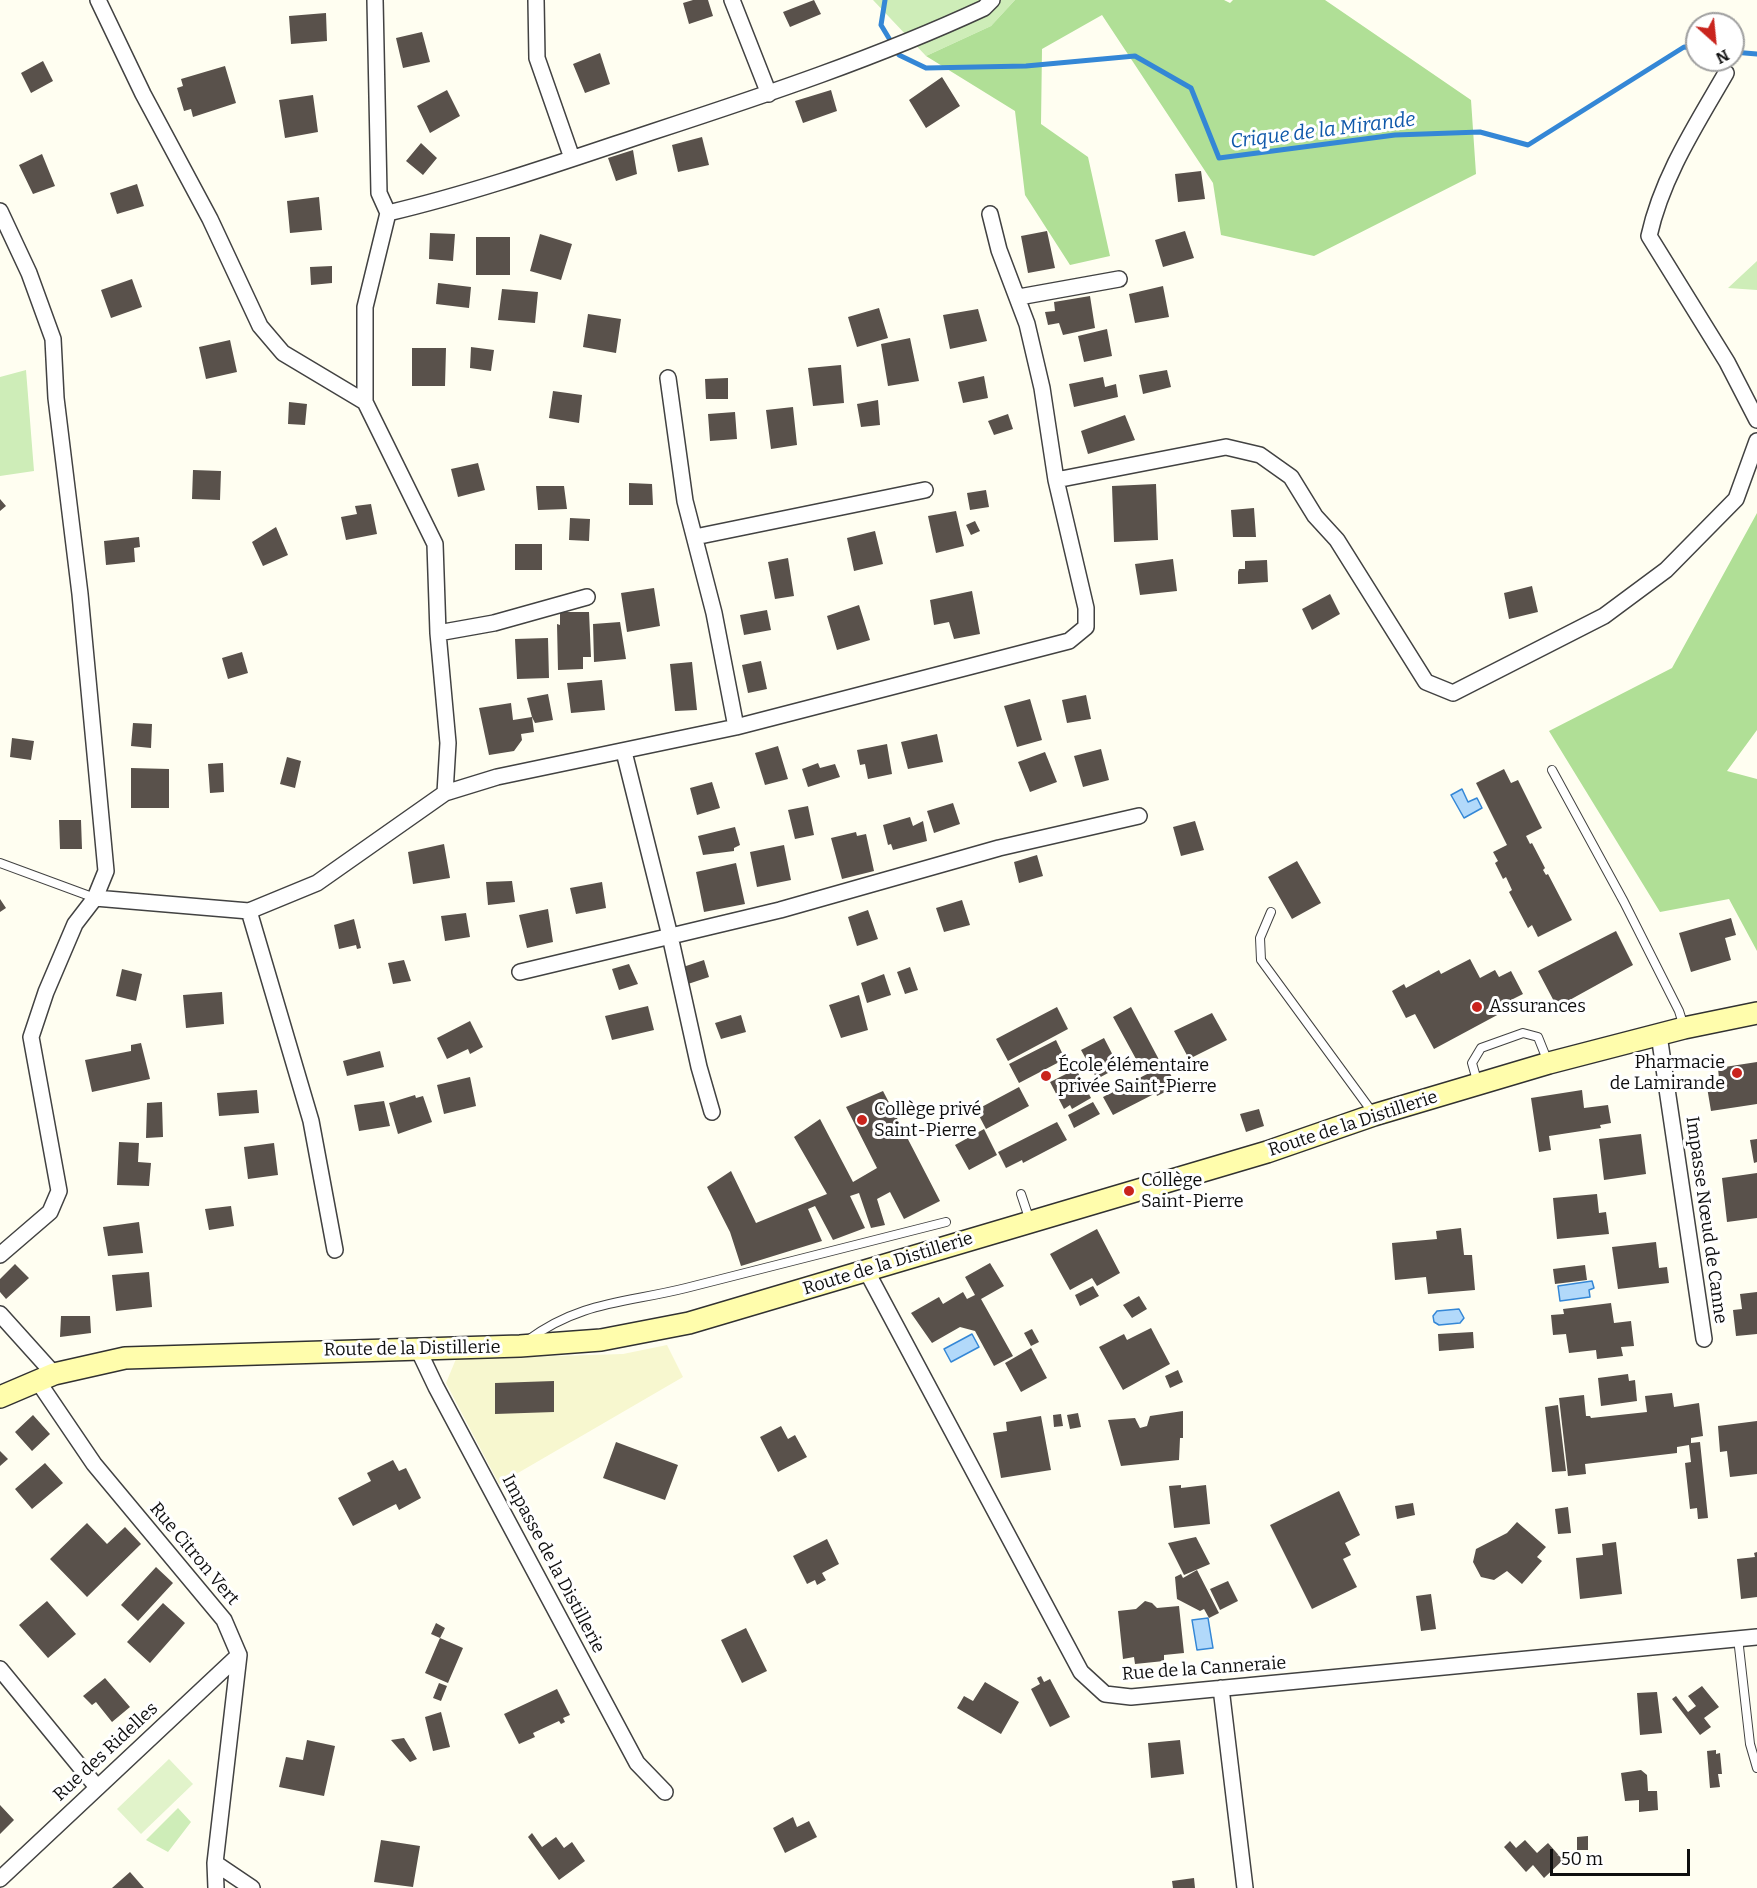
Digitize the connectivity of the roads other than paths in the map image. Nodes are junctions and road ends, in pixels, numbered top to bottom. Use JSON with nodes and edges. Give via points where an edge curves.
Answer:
{"nodes":[{"id":1,"x":98,"y":0,"type":"edge"},
{"id":2,"x":375,"y":0,"type":"edge"},
{"id":3,"x":536,"y":0,"type":"edge"},
{"id":4,"x":732,"y":0,"type":"edge"},
{"id":5,"x":992,"y":0,"type":"edge"},
{"id":6,"x":1726,"y":73,"type":"dead end"},
{"id":7,"x":769,"y":94,"type":"junction"},
{"id":8,"x":572,"y":158,"type":"junction"},
{"id":9,"x":0,"y":211,"type":"edge"},
{"id":10,"x":388,"y":213,"type":"junction"},
{"id":11,"x":990,"y":214,"type":"dead end"},
{"id":12,"x":1119,"y":279,"type":"dead end"},
{"id":13,"x":1018,"y":297,"type":"junction"},
{"id":14,"x":668,"y":378,"type":"dead end"},
{"id":15,"x":365,"y":402,"type":"junction"},
{"id":16,"x":1757,"y":420,"type":"edge"},
{"id":17,"x":1757,"y":441,"type":"edge"},
{"id":18,"x":1056,"y":480,"type":"junction"},
{"id":19,"x":925,"y":490,"type":"dead end"},
{"id":20,"x":694,"y":537,"type":"junction"},
{"id":21,"x":587,"y":597,"type":"dead end"},
{"id":22,"x":438,"y":633,"type":"junction"},
{"id":23,"x":736,"y":727,"type":"junction"},
{"id":24,"x":624,"y":752,"type":"junction"},
{"id":25,"x":1552,"y":770,"type":"dead end"},
{"id":26,"x":445,"y":793,"type":"junction"},
{"id":27,"x":1139,"y":816,"type":"dead end"},
{"id":28,"x":0,"y":863,"type":"edge"},
{"id":29,"x":95,"y":898,"type":"junction"},
{"id":30,"x":249,"y":911,"type":"junction"},
{"id":31,"x":1271,"y":912,"type":"dead end"},
{"id":32,"x":670,"y":936,"type":"junction"},
{"id":33,"x":520,"y":972,"type":"dead end"},
{"id":34,"x":1757,"y":1013,"type":"edge"},
{"id":35,"x":1684,"y":1028,"type":"junction"},
{"id":36,"x":1659,"y":1035,"type":"junction"},
{"id":37,"x":1549,"y":1063,"type":"junction"},
{"id":38,"x":1478,"y":1084,"type":"junction"},
{"id":39,"x":712,"y":1112,"type":"dead end"},
{"id":40,"x":1374,"y":1115,"type":"junction"},
{"id":41,"x":1021,"y":1194,"type":"dead end"},
{"id":42,"x":1030,"y":1221,"type":"junction"},
{"id":43,"x":946,"y":1222,"type":"dead end"},
{"id":44,"x":335,"y":1250,"type":"dead end"},
{"id":45,"x":0,"y":1254,"type":"edge"},
{"id":46,"x":866,"y":1270,"type":"junction"},
{"id":47,"x":0,"y":1314,"type":"edge"},
{"id":48,"x":1704,"y":1340,"type":"dead end"},
{"id":49,"x":520,"y":1346,"type":"junction"},
{"id":50,"x":417,"y":1347,"type":"junction"},
{"id":51,"x":45,"y":1377,"type":"junction"},
{"id":52,"x":0,"y":1397,"type":"edge"},
{"id":53,"x":1757,"y":1636,"type":"edge"},
{"id":54,"x":1738,"y":1638,"type":"junction"},
{"id":55,"x":239,"y":1655,"type":"junction"},
{"id":56,"x":0,"y":1669,"type":"edge"},
{"id":57,"x":1221,"y":1688,"type":"junction"},
{"id":58,"x":1757,"y":1768,"type":"edge"},
{"id":59,"x":96,"y":1786,"type":"junction"},
{"id":60,"x":664,"y":1792,"type":"dead end"},
{"id":61,"x":215,"y":1863,"type":"junction"},
{"id":62,"x":0,"y":1879,"type":"edge"},
{"id":63,"x":216,"y":1888,"type":"edge"},
{"id":64,"x":252,"y":1888,"type":"edge"},
{"id":65,"x":1245,"y":1888,"type":"edge"}],
"edges":[{"from":1,"to":15,"type":"street","via":[[260,326],[283,354]]},
{"from":2,"to":10,"type":"street","via":[[379,193]]},
{"from":3,"to":8,"type":"street","via":[[537,58]]},
{"from":4,"to":7,"type":"street"},
{"from":5,"to":7,"type":"street","via":[[984,8],[909,42]]},
{"from":6,"to":16,"type":"street","via":[[1677,158],[1649,236],[1727,362]]},
{"from":7,"to":8,"type":"street"},
{"from":8,"to":10,"type":"street"},
{"from":9,"to":29,"type":"street","via":[[29,273],[53,339],[106,871]]},
{"from":10,"to":15,"type":"street","via":[[365,307]]},
{"from":11,"to":13,"type":"street"},
{"from":12,"to":13,"type":"street"},
{"from":13,"to":18,"type":"street","via":[[1042,388]]},
{"from":14,"to":20,"type":"street","via":[[676,451]]},
{"from":15,"to":22,"type":"street","via":[[435,544]]},
{"from":17,"to":18,"type":"street","via":[[1736,499],[1666,570],[1604,616],[1453,693],[1426,682],[1291,477],[1260,455],[1226,447]]},
{"from":18,"to":23,"type":"street","via":[[1086,608],[1086,627],[1069,641]]},
{"from":19,"to":20,"type":"street"},
{"from":20,"to":23,"type":"street","via":[[714,613]]},
{"from":21,"to":22,"type":"street","via":[[494,623]]},
{"from":22,"to":26,"type":"street","via":[[448,743]]},
{"from":23,"to":24,"type":"street"},
{"from":24,"to":26,"type":"street","via":[[497,777]]},
{"from":24,"to":32,"type":"street"},
{"from":25,"to":35,"type":"lane","via":[[1624,902]]},
{"from":26,"to":30,"type":"street","via":[[317,883]]},
{"from":27,"to":32,"type":"street","via":[[999,848],[780,910]]},
{"from":28,"to":29,"type":"lane"},
{"from":29,"to":30,"type":"street"},
{"from":29,"to":45,"type":"street","via":[[75,924],[31,1037],[59,1191],[50,1212]]},
{"from":30,"to":44,"type":"street","via":[[311,1121]]},
{"from":31,"to":40,"type":"lane","via":[[1260,938],[1261,960]]},
{"from":32,"to":33,"type":"street"},
{"from":32,"to":39,"type":"street"},
{"from":34,"to":35,"type":"street","name":"Route de la Distillerie"},
{"from":35,"to":36,"type":"street","name":"Route de la Distillerie"},
{"from":36,"to":37,"type":"street","name":"Route de la Distillerie"},
{"from":36,"to":48,"type":"street","name":"Impasse Nœud de Canne"},
{"from":37,"to":38,"type":"street","name":"Route de la Distillerie"},
{"from":37,"to":38,"type":"lane","via":[[1538,1037],[1523,1033],[1481,1048],[1472,1063]]},
{"from":38,"to":40,"type":"street","name":"Route de la Distillerie"},
{"from":40,"to":42,"type":"street","name":"Route de la Distillerie","via":[[1267,1152]]},
{"from":41,"to":42,"type":"lane"},
{"from":42,"to":46,"type":"street","name":"Route de la Distillerie"},
{"from":43,"to":49,"type":"lane","via":[[667,1293],[584,1309]]},
{"from":46,"to":49,"type":"street","name":"Route de la Distillerie","via":[[689,1323],[601,1340]]},
{"from":46,"to":57,"type":"street","name":"Rue de la Canneraie","via":[[1081,1672],[1105,1694],[1131,1697]]},
{"from":47,"to":51,"type":"street","name":"Rue Citron Vert"},
{"from":49,"to":50,"type":"street","name":"Route de la Distillerie"},
{"from":50,"to":51,"type":"street","name":"Route de la Distillerie","via":[[125,1358]]},
{"from":50,"to":60,"type":"street","name":"Impasse de la Distillerie","via":[[637,1763]]},
{"from":51,"to":52,"type":"street","name":"Route de la Distillerie"},
{"from":51,"to":55,"type":"street","name":"Rue Citron Vert","via":[[93,1464],[225,1620]]},
{"from":53,"to":54,"type":"street","name":"Rue de la Canneraie"},
{"from":54,"to":57,"type":"street","name":"Rue de la Canneraie"},
{"from":54,"to":58,"type":"lane","via":[[1750,1744]]},
{"from":55,"to":59,"type":"street","name":"Rue des Ridelles"},
{"from":55,"to":61,"type":"street","name":"Rue Citron Vert"},
{"from":56,"to":59,"type":"street"},
{"from":57,"to":65,"type":"street"},
{"from":59,"to":62,"type":"street","name":"Rue des Ridelles"},
{"from":61,"to":63,"type":"street","name":"Rue Citron Vert"},
{"from":61,"to":64,"type":"street"}]}
